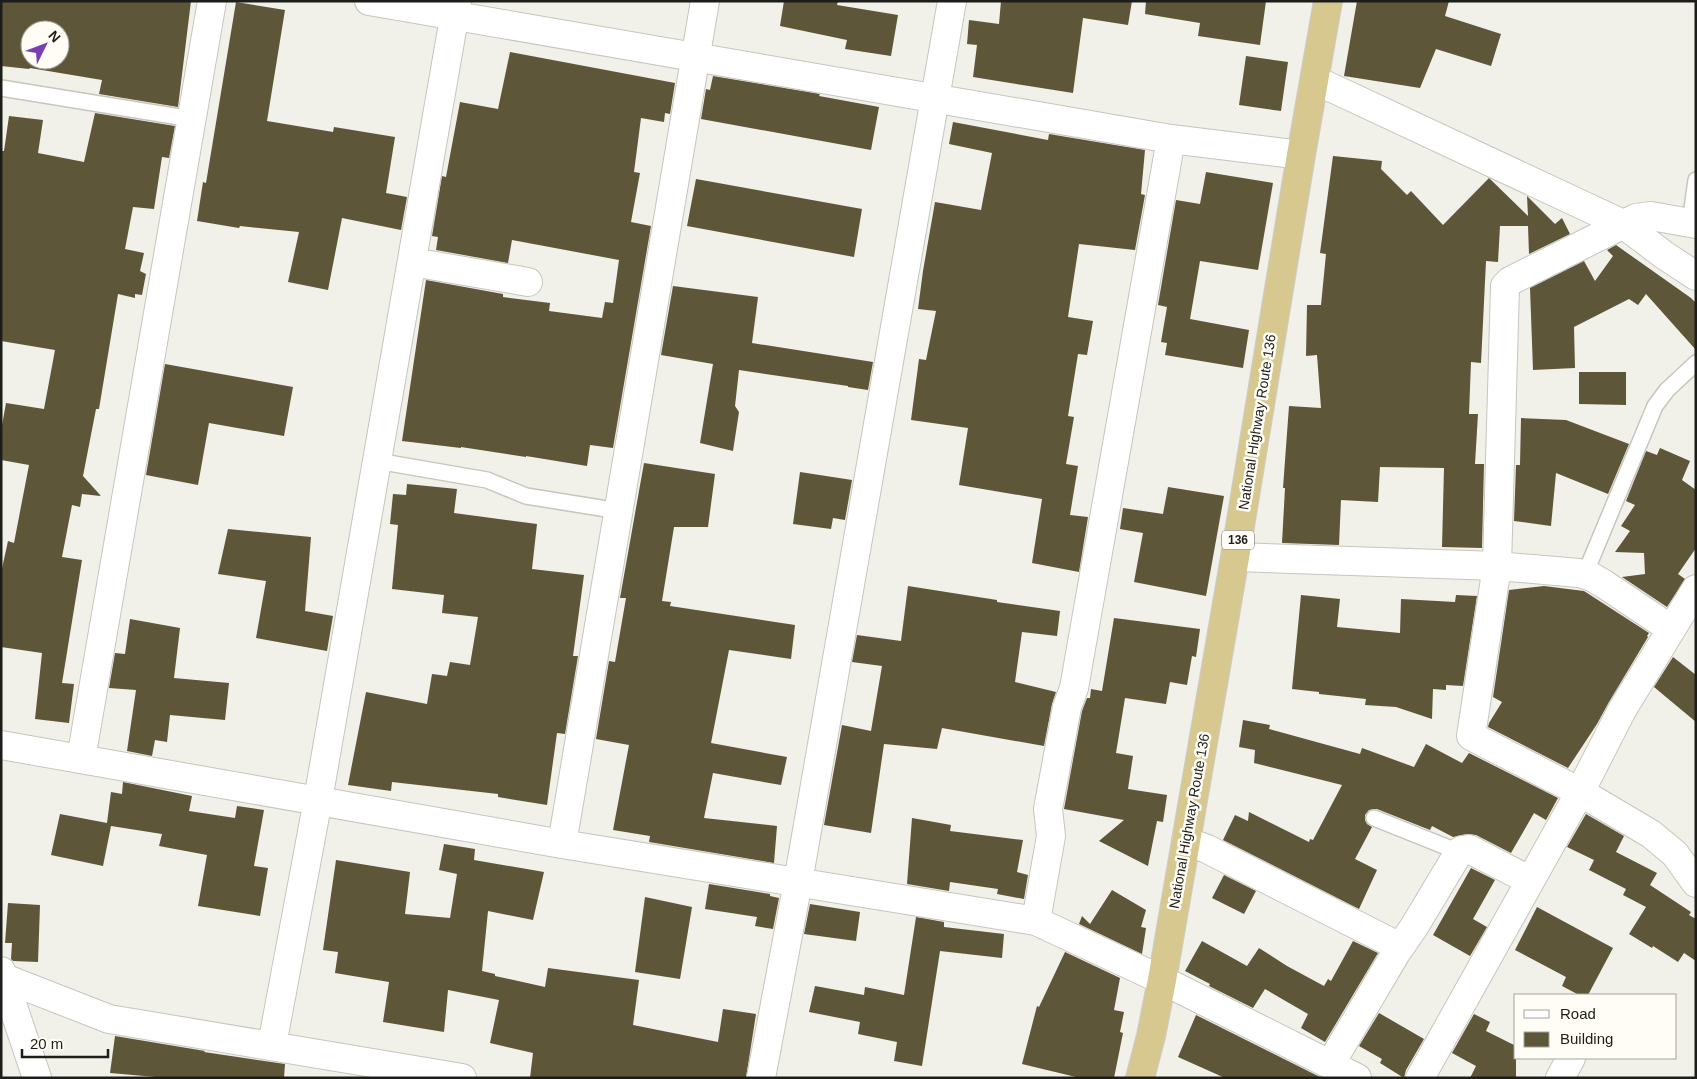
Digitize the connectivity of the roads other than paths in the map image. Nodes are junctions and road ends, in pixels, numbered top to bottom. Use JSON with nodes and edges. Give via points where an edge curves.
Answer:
{"nodes":[{"id":1,"x":212,"y":1,"type":"edge"},
{"id":2,"x":369,"y":1,"type":"edge"},
{"id":3,"x":706,"y":1,"type":"edge"},
{"id":4,"x":952,"y":1,"type":"edge"},
{"id":5,"x":1328,"y":1,"type":"edge"},
{"id":6,"x":456,"y":9,"type":"edge"},
{"id":7,"x":696,"y":57,"type":"junction"},
{"id":8,"x":1315,"y":80,"type":"junction"},
{"id":9,"x":1,"y":88,"type":"edge"},
{"id":10,"x":935,"y":98,"type":"junction"},
{"id":11,"x":192,"y":119,"type":"junction"},
{"id":12,"x":1171,"y":138,"type":"junction"},
{"id":13,"x":1301,"y":156,"type":"junction"},
{"id":14,"x":1696,"y":180,"type":"edge"},
{"id":15,"x":1693,"y":223,"type":"edge"},
{"id":16,"x":1623,"y":224,"type":"junction"},
{"id":17,"x":412,"y":262,"type":"junction"},
{"id":18,"x":1696,"y":276,"type":"edge"},
{"id":19,"x":528,"y":282,"type":"dead end"},
{"id":20,"x":1696,"y":363,"type":"edge"},
{"id":21,"x":377,"y":460,"type":"junction"},
{"id":22,"x":619,"y":511,"type":"junction"},
{"id":23,"x":1235,"y":558,"type":"junction"},
{"id":24,"x":1497,"y":566,"type":"junction"},
{"id":25,"x":1585,"y":574,"type":"junction"},
{"id":26,"x":1696,"y":589,"type":"edge"},
{"id":27,"x":1671,"y":629,"type":"junction"},
{"id":28,"x":1,"y":745,"type":"edge"},
{"id":29,"x":81,"y":759,"type":"junction"},
{"id":30,"x":1580,"y":792,"type":"junction"},
{"id":31,"x":318,"y":800,"type":"junction"},
{"id":32,"x":1374,"y":818,"type":"dead end"},
{"id":33,"x":1186,"y":841,"type":"junction"},
{"id":34,"x":562,"y":844,"type":"junction"},
{"id":35,"x":1459,"y":852,"type":"junction"},
{"id":36,"x":1530,"y":880,"type":"junction"},
{"id":37,"x":798,"y":882,"type":"junction"},
{"id":38,"x":1696,"y":883,"type":"edge"},
{"id":39,"x":1036,"y":921,"type":"junction"},
{"id":40,"x":1400,"y":947,"type":"junction"},
{"id":41,"x":3,"y":975,"type":"edge"},
{"id":42,"x":1162,"y":980,"type":"junction"},
{"id":43,"x":272,"y":1045,"type":"junction"},
{"id":44,"x":1570,"y":1059,"type":"edge"},
{"id":45,"x":1331,"y":1063,"type":"junction"},
{"id":46,"x":37,"y":1078,"type":"edge"},
{"id":47,"x":462,"y":1078,"type":"edge"},
{"id":48,"x":762,"y":1078,"type":"edge"},
{"id":49,"x":1140,"y":1078,"type":"edge"},
{"id":50,"x":1357,"y":1078,"type":"edge"},
{"id":51,"x":1420,"y":1078,"type":"edge"},
{"id":52,"x":1560,"y":1078,"type":"edge"}],
"edges":[{"from":1,"to":11,"type":"street"},
{"from":2,"to":6,"type":"street"},
{"from":3,"to":7,"type":"street"},
{"from":4,"to":10,"type":"street"},
{"from":5,"to":8,"type":"highway","name":"National Highway Route 136","number":"136"},
{"from":6,"to":7,"type":"street"},
{"from":6,"to":17,"type":"street"},
{"from":7,"to":10,"type":"street"},
{"from":7,"to":22,"type":"street"},
{"from":8,"to":13,"type":"highway","name":"National Highway Route 136","number":"136"},
{"from":8,"to":16,"type":"street"},
{"from":9,"to":11,"type":"lane"},
{"from":10,"to":12,"type":"street"},
{"from":10,"to":37,"type":"street"},
{"from":11,"to":29,"type":"street"},
{"from":12,"to":13,"type":"street"},
{"from":12,"to":39,"type":"street","via":[[1074,688],[1067,707],[1048,809],[1051,836]]},
{"from":13,"to":23,"type":"highway","name":"National Highway Route 136","number":"136"},
{"from":14,"to":15,"type":"lane"},
{"from":15,"to":16,"type":"street","via":[[1651,216]]},
{"from":16,"to":18,"type":"street"},
{"from":16,"to":24,"type":"street","via":[[1505,286]]},
{"from":17,"to":19,"type":"street"},
{"from":17,"to":21,"type":"street"},
{"from":20,"to":25,"type":"lane","via":[[1667,390],[1656,406]]},
{"from":21,"to":22,"type":"lane","via":[[487,480],[526,496]]},
{"from":21,"to":31,"type":"street"},
{"from":22,"to":34,"type":"street"},
{"from":23,"to":24,"type":"street"},
{"from":23,"to":33,"type":"highway","name":"National Highway Route 136","number":"136"},
{"from":24,"to":25,"type":"street"},
{"from":24,"to":30,"type":"street","via":[[1470,736]]},
{"from":25,"to":27,"type":"street"},
{"from":26,"to":27,"type":"street"},
{"from":27,"to":30,"type":"street","via":[[1622,710]]},
{"from":28,"to":29,"type":"street"},
{"from":29,"to":31,"type":"street"},
{"from":30,"to":36,"type":"street"},
{"from":30,"to":38,"type":"street","via":[[1667,846]]},
{"from":31,"to":34,"type":"street"},
{"from":31,"to":43,"type":"street"},
{"from":32,"to":35,"type":"lane"},
{"from":33,"to":40,"type":"street"},
{"from":33,"to":42,"type":"highway","name":"National Highway Route 136","number":"136"},
{"from":34,"to":37,"type":"street"},
{"from":35,"to":36,"type":"street","via":[[1469,849]]},
{"from":35,"to":40,"type":"street"},
{"from":36,"to":51,"type":"street"},
{"from":37,"to":39,"type":"street"},
{"from":37,"to":48,"type":"street"},
{"from":39,"to":42,"type":"street"},
{"from":40,"to":45,"type":"street"},
{"from":41,"to":43,"type":"street","via":[[109,1019]]},
{"from":41,"to":46,"type":"street"},
{"from":42,"to":45,"type":"street"},
{"from":42,"to":49,"type":"highway","name":"National Highway Route 136","number":"136"},
{"from":43,"to":47,"type":"street"},
{"from":44,"to":52,"type":"street"},
{"from":45,"to":50,"type":"street"}]}
